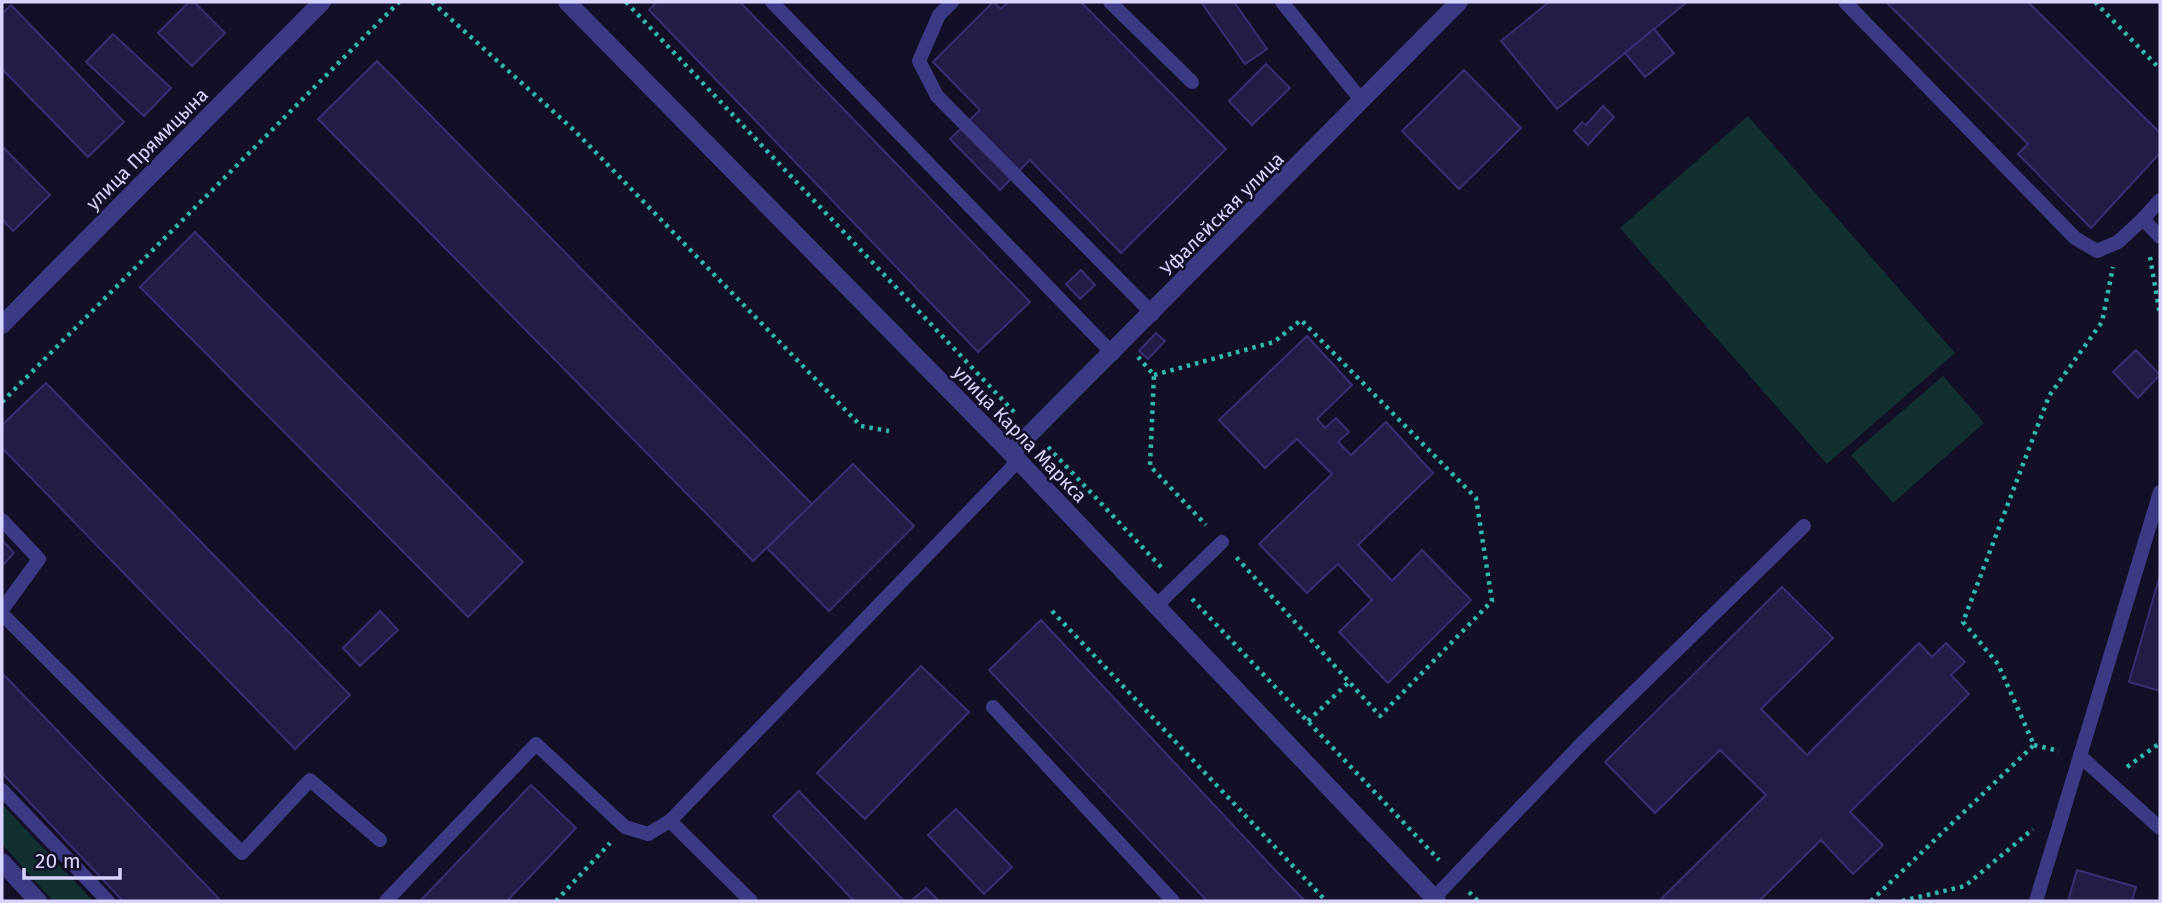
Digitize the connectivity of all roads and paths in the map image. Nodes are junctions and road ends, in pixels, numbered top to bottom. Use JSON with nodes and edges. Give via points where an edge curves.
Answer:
{"nodes":[{"id":1,"x":322,"y":2,"type":"edge"},
{"id":2,"x":399,"y":2,"type":"edge"},
{"id":3,"x":432,"y":2,"type":"edge"},
{"id":4,"x":567,"y":2,"type":"edge"},
{"id":5,"x":626,"y":2,"type":"edge"},
{"id":6,"x":772,"y":2,"type":"edge"},
{"id":7,"x":953,"y":2,"type":"edge"},
{"id":8,"x":1110,"y":2,"type":"edge"},
{"id":9,"x":1282,"y":2,"type":"edge"},
{"id":10,"x":1460,"y":2,"type":"edge"},
{"id":11,"x":1845,"y":2,"type":"edge"},
{"id":12,"x":2095,"y":2,"type":"edge"},
{"id":13,"x":2160,"y":69,"type":"edge"},
{"id":14,"x":1192,"y":82,"type":"dead end"},
{"id":15,"x":1362,"y":101,"type":"junction"},
{"id":16,"x":2160,"y":200,"type":"edge"},
{"id":17,"x":2143,"y":219,"type":"junction"},
{"id":18,"x":2160,"y":237,"type":"edge"},
{"id":19,"x":2118,"y":242,"type":"junction"},
{"id":20,"x":1153,"y":314,"type":"junction"},
{"id":21,"x":2160,"y":315,"type":"edge"},
{"id":22,"x":3,"y":321,"type":"edge"},
{"id":23,"x":1132,"y":352,"type":"dead end"},
{"id":24,"x":1112,"y":354,"type":"junction"},
{"id":25,"x":1154,"y":375,"type":"junction"},
{"id":26,"x":2,"y":402,"type":"edge"},
{"id":27,"x":889,"y":430,"type":"dead end"},
{"id":28,"x":1033,"y":431,"type":"junction"},
{"id":29,"x":1014,"y":457,"type":"junction"},
{"id":30,"x":2160,"y":492,"type":"edge"},
{"id":31,"x":2,"y":520,"type":"edge"},
{"id":32,"x":1804,"y":526,"type":"dead end"},
{"id":33,"x":1222,"y":542,"type":"junction"},
{"id":34,"x":1178,"y":584,"type":"junction"},
{"id":35,"x":1156,"y":606,"type":"junction"},
{"id":36,"x":1052,"y":611,"type":"dead end"},
{"id":37,"x":2,"y":612,"type":"edge"},
{"id":38,"x":1349,"y":681,"type":"junction"},
{"id":39,"x":993,"y":707,"type":"dead end"},
{"id":40,"x":1308,"y":721,"type":"junction"},
{"id":41,"x":2080,"y":756,"type":"junction"},
{"id":42,"x":2,"y":790,"type":"edge"},
{"id":43,"x":2066,"y":802,"type":"junction"},
{"id":44,"x":670,"y":821,"type":"junction"},
{"id":45,"x":625,"y":827,"type":"junction"},
{"id":46,"x":2160,"y":828,"type":"edge"},
{"id":47,"x":380,"y":840,"type":"dead end"},
{"id":48,"x":2,"y":862,"type":"edge"},
{"id":49,"x":1455,"y":877,"type":"junction"},
{"id":50,"x":1436,"y":900,"type":"edge"},
{"id":51,"x":38,"y":901,"type":"edge"},
{"id":52,"x":108,"y":901,"type":"edge"},
{"id":53,"x":386,"y":901,"type":"edge"},
{"id":54,"x":556,"y":901,"type":"edge"},
{"id":55,"x":751,"y":901,"type":"edge"},
{"id":56,"x":1173,"y":901,"type":"edge"},
{"id":57,"x":1326,"y":901,"type":"edge"},
{"id":58,"x":1478,"y":901,"type":"edge"},
{"id":59,"x":1871,"y":901,"type":"edge"},
{"id":60,"x":1902,"y":901,"type":"edge"},
{"id":61,"x":2036,"y":901,"type":"edge"}],
"edges":[{"from":1,"to":22,"type":"street","name":"улица Прямицына"},
{"from":2,"to":26,"type":"path"},
{"from":3,"to":27,"type":"path","via":[[575,131],[860,426]]},
{"from":4,"to":29,"type":"street","name":"улица Карла Маркса"},
{"from":5,"to":28,"type":"path"},
{"from":6,"to":24,"type":"lane"},
{"from":7,"to":20,"type":"lane","via":[[939,15],[919,61],[937,96]]},
{"from":8,"to":14,"type":"lane"},
{"from":9,"to":15,"type":"lane"},
{"from":10,"to":15,"type":"street","name":"Уфалейская улица"},
{"from":11,"to":19,"type":"lane","via":[[2076,238],[2097,251]]},
{"from":12,"to":13,"type":"path"},
{"from":15,"to":20,"type":"street","name":"Уфалейская улица"},
{"from":16,"to":17,"type":"lane"},
{"from":17,"to":18,"type":"lane"},
{"from":17,"to":19,"type":"lane"},
{"from":17,"to":21,"type":"path"},
{"from":19,"to":59,"type":"path","via":[[2102,322],[2049,396],[1963,622],[1998,664],[2034,745]]},
{"from":20,"to":24,"type":"street","name":"Уфалейская улица"},
{"from":23,"to":25,"type":"path"},
{"from":24,"to":28,"type":"street","name":"Уфалейская улица"},
{"from":25,"to":33,"type":"path","via":[[1150,466]]},
{"from":25,"to":38,"type":"path","via":[[1274,342],[1301,320],[1476,498],[1492,601],[1380,716]]},
{"from":28,"to":29,"type":"street","name":"Уфалейская улица"},
{"from":28,"to":34,"type":"path"},
{"from":29,"to":35,"type":"street","name":"улица Карла Маркса"},
{"from":29,"to":44,"type":"lane"},
{"from":30,"to":41,"type":"lane"},
{"from":31,"to":37,"type":"lane","via":[[39,559]]},
{"from":32,"to":49,"type":"lane","via":[[1584,741]]},
{"from":33,"to":34,"type":"lane"},
{"from":33,"to":38,"type":"path"},
{"from":34,"to":35,"type":"lane"},
{"from":34,"to":40,"type":"path"},
{"from":35,"to":50,"type":"street","name":"улица Карла Маркса"},
{"from":36,"to":57,"type":"path"},
{"from":37,"to":47,"type":"lane","via":[[242,853],[310,780]]},
{"from":38,"to":40,"type":"path"},
{"from":39,"to":56,"type":"lane"},
{"from":40,"to":49,"type":"path"},
{"from":41,"to":43,"type":"lane"},
{"from":41,"to":46,"type":"lane"},
{"from":42,"to":52,"type":"lane"},
{"from":43,"to":60,"type":"path","via":[[1965,886]]},
{"from":43,"to":61,"type":"lane"},
{"from":44,"to":45,"type":"lane","via":[[648,834]]},
{"from":44,"to":55,"type":"lane"},
{"from":45,"to":53,"type":"lane","via":[[536,744]]},
{"from":45,"to":54,"type":"path"},
{"from":48,"to":51,"type":"street"},
{"from":49,"to":50,"type":"lane"},
{"from":49,"to":58,"type":"path"}]}
